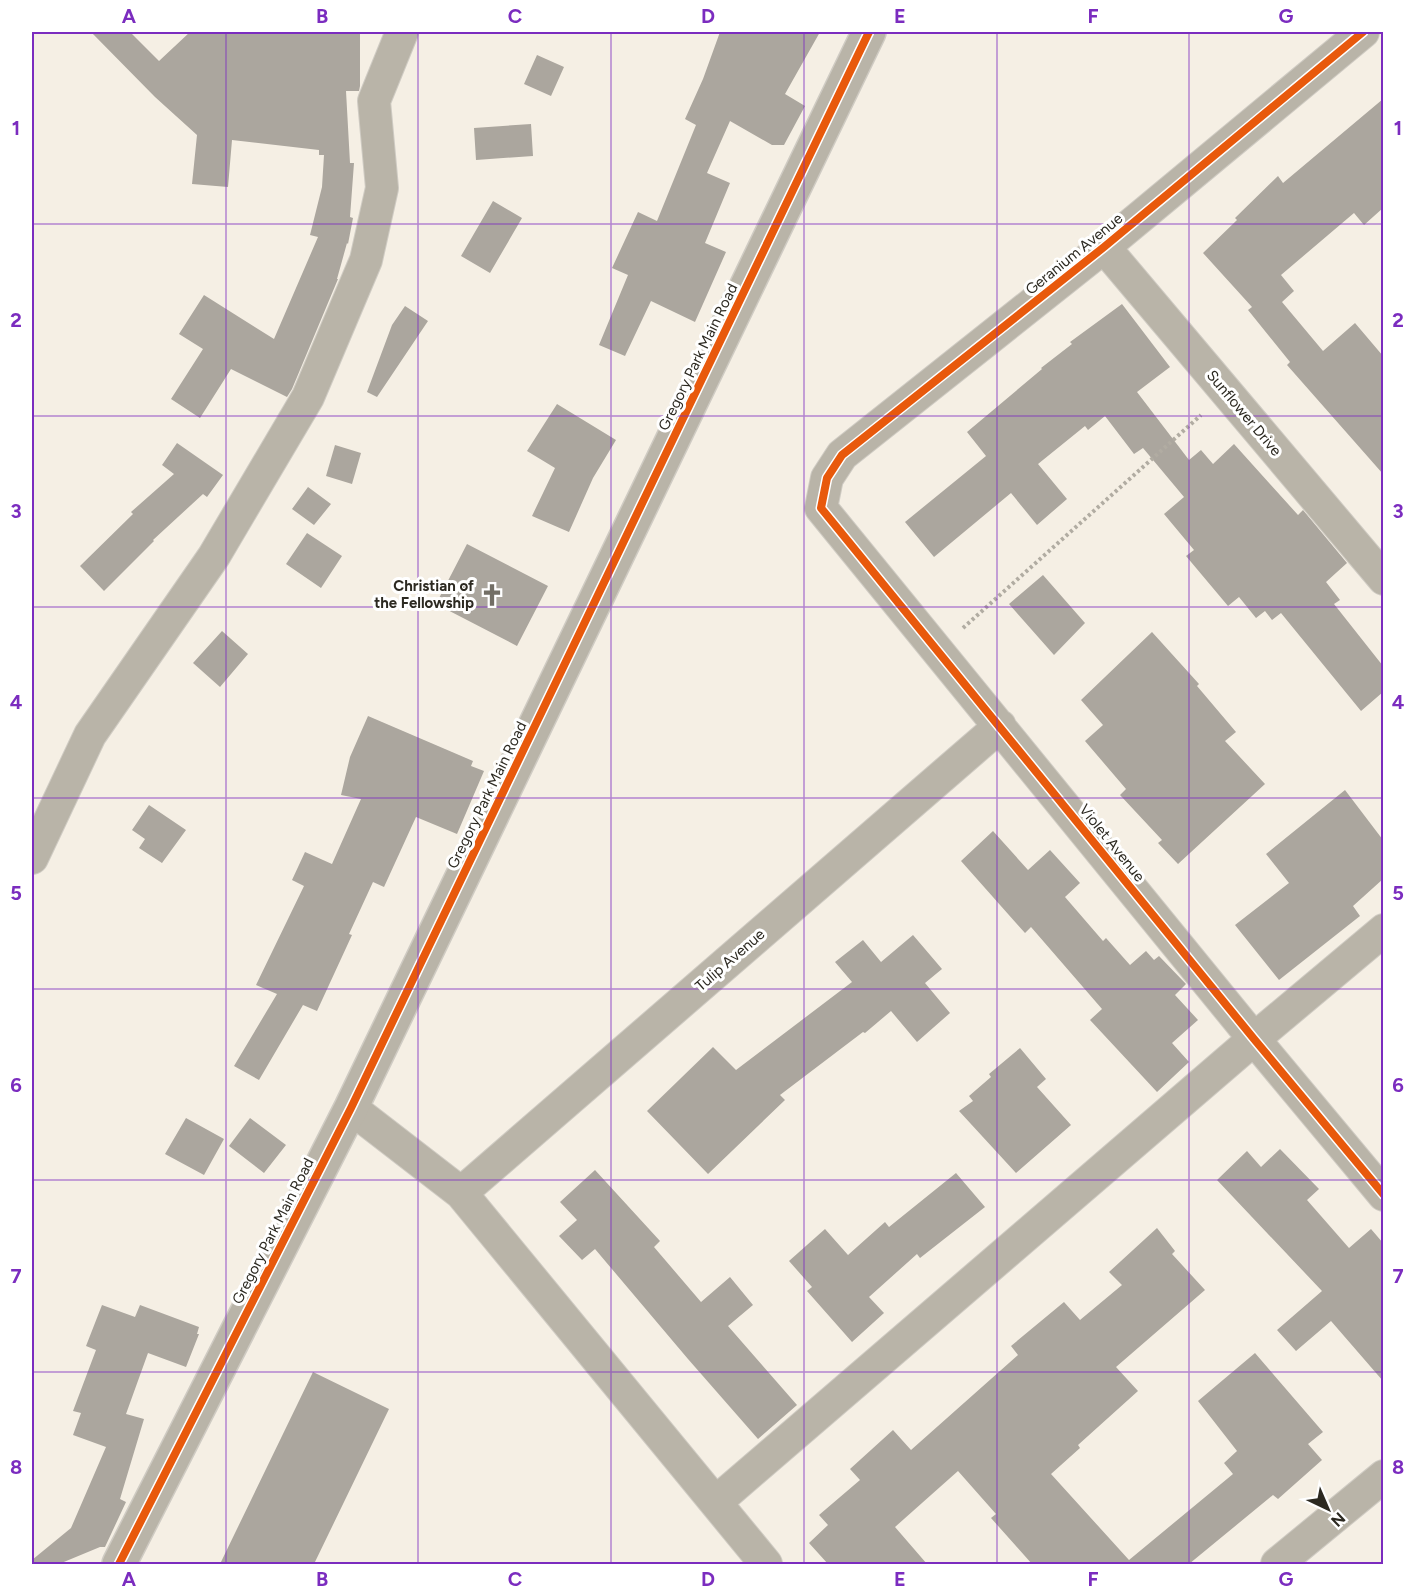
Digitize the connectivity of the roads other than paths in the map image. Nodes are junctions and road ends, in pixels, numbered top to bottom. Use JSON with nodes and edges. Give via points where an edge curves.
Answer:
{"nodes":[{"id":1,"x":402,"y":32,"type":"edge"},
{"id":2,"x":869,"y":32,"type":"edge"},
{"id":3,"x":1363,"y":32,"type":"edge"},
{"id":4,"x":1104,"y":247,"type":"junction"},
{"id":5,"x":821,"y":508,"type":"joint"},
{"id":6,"x":1383,"y":579,"type":"edge"},
{"id":7,"x":1000,"y":726,"type":"junction"},
{"id":8,"x":32,"y":858,"type":"edge"},
{"id":9,"x":1383,"y":930,"type":"edge"},
{"id":10,"x":1254,"y":1040,"type":"junction"},
{"id":11,"x":351,"y":1108,"type":"junction"},
{"id":12,"x":461,"y":1193,"type":"junction"},
{"id":13,"x":1383,"y":1195,"type":"edge"},
{"id":14,"x":1383,"y":1476,"type":"edge"},
{"id":15,"x":716,"y":1502,"type":"junction"},
{"id":16,"x":119,"y":1564,"type":"edge"},
{"id":17,"x":766,"y":1564,"type":"edge"},
{"id":18,"x":1277,"y":1564,"type":"edge"}],
"edges":[{"from":1,"to":8,"type":"street","via":[[374,101],[382,189],[366,260],[308,397],[214,556],[90,735]]},
{"from":2,"to":11,"type":"street","name":"Gregory Park Main Road"},
{"from":3,"to":4,"type":"street","name":"Geranium Avenue"},
{"from":4,"to":5,"type":"street","name":"Geranium Avenue","via":[[842,455],[827,478]]},
{"from":4,"to":6,"type":"street","name":"Sunflower Drive"},
{"from":5,"to":7,"type":"street","name":"Violet Avenue"},
{"from":7,"to":10,"type":"street","name":"Violet Avenue"},
{"from":7,"to":12,"type":"street","name":"Tulip Avenue"},
{"from":9,"to":10,"type":"street"},
{"from":10,"to":13,"type":"street","name":"Violet Avenue"},
{"from":10,"to":15,"type":"street"},
{"from":11,"to":12,"type":"street"},
{"from":11,"to":16,"type":"street","name":"Gregory Park Main Road"},
{"from":12,"to":15,"type":"street"},
{"from":14,"to":18,"type":"street"},
{"from":15,"to":17,"type":"street"}]}
